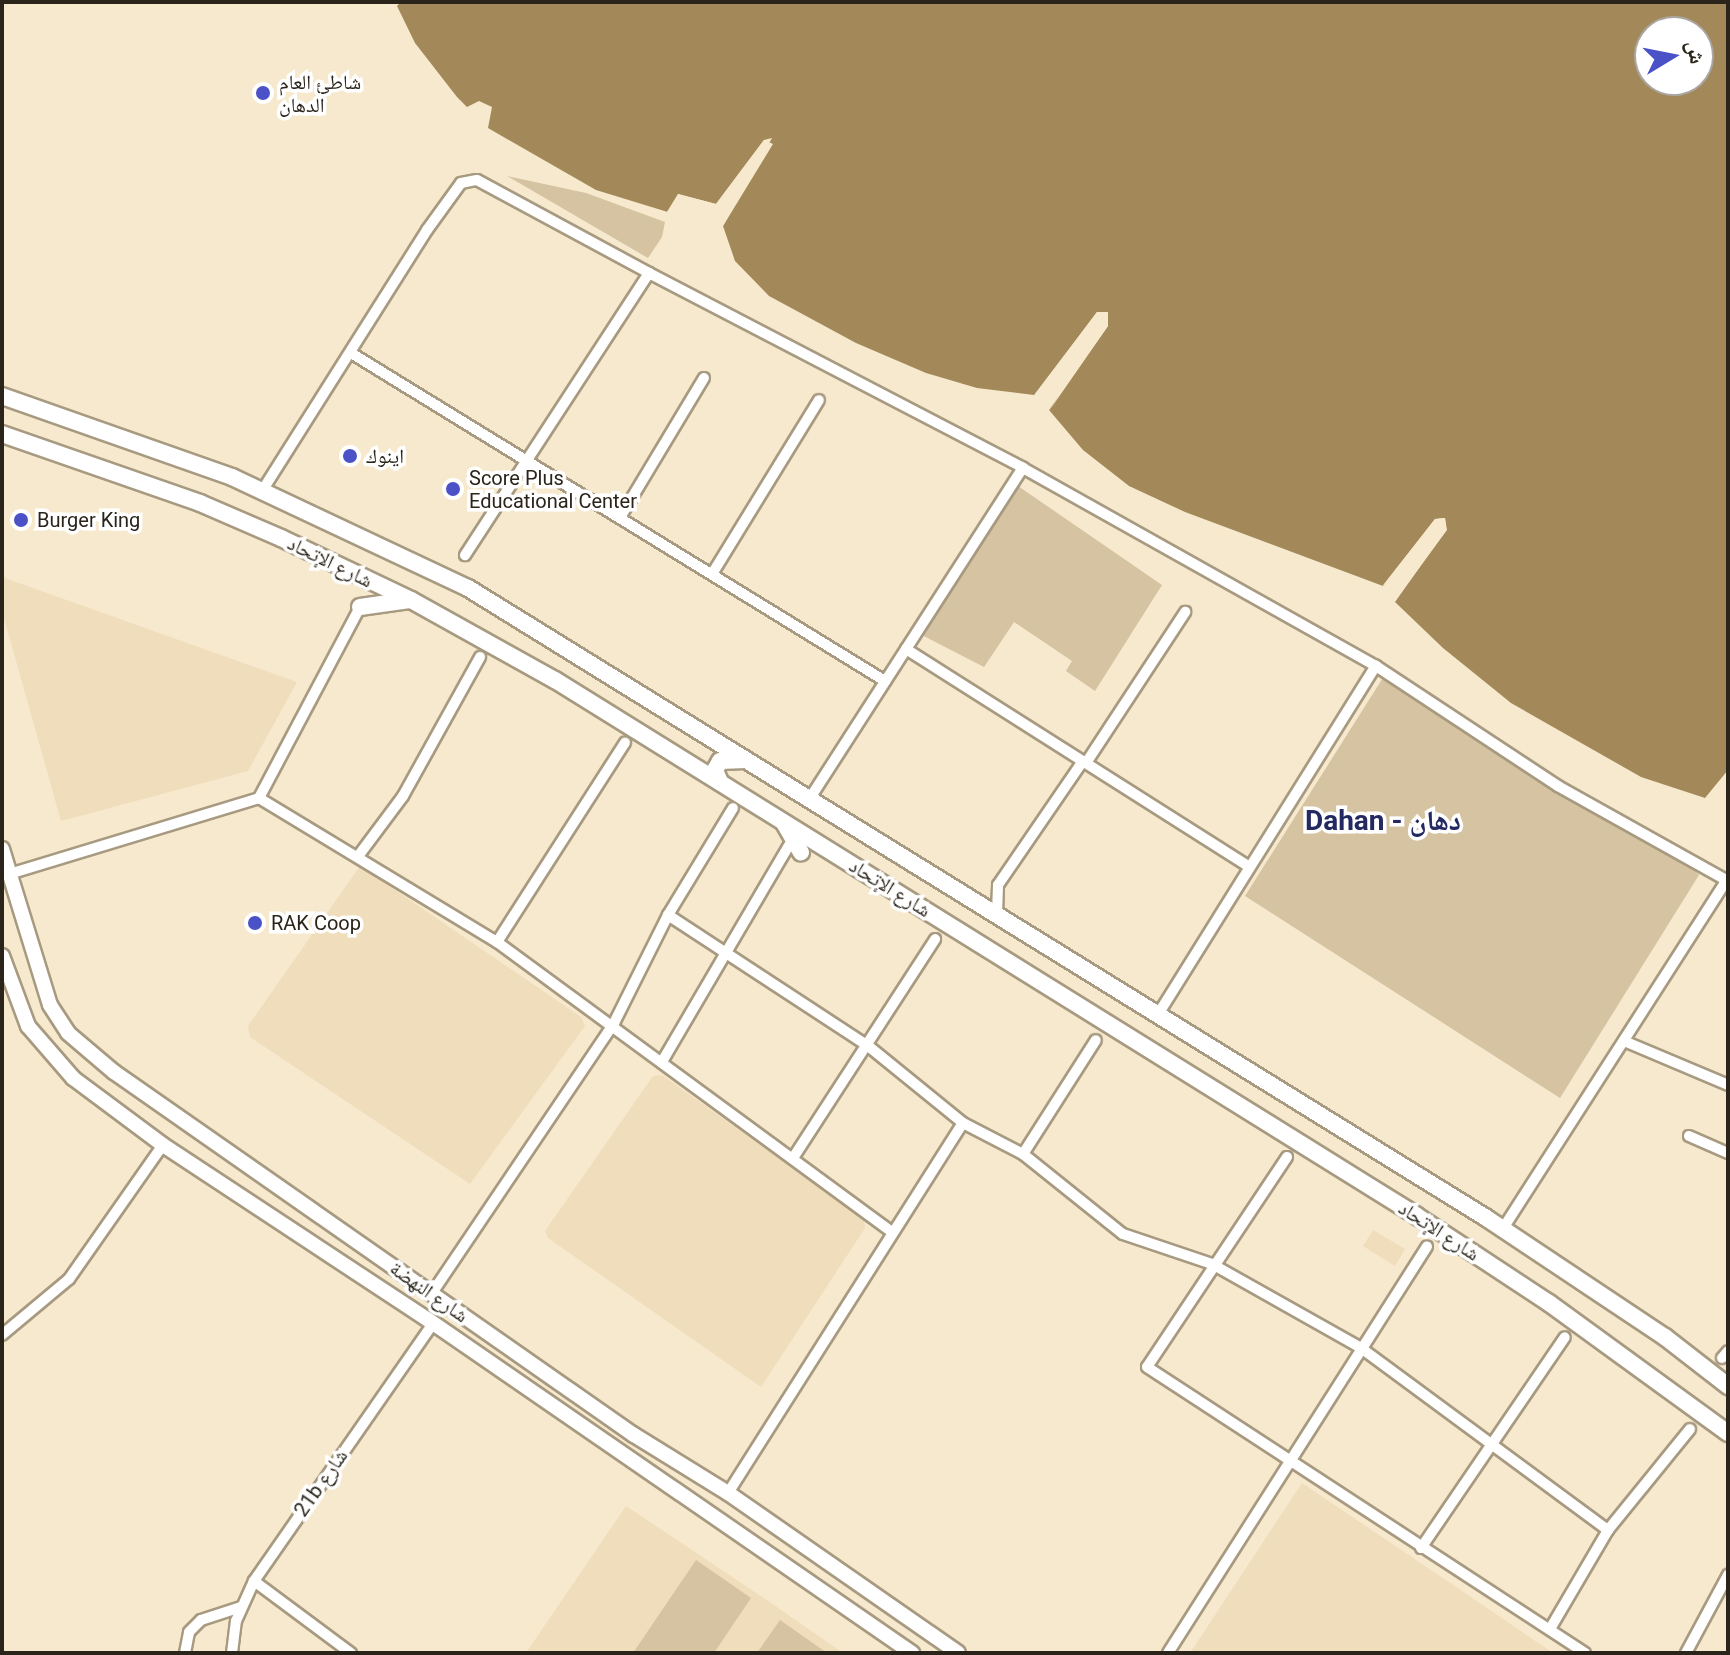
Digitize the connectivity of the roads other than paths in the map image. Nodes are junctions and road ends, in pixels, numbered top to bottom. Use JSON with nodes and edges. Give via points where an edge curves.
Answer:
{"nodes":[{"id":1,"x":649,"y":273,"type":"junction"},
{"id":2,"x":351,"y":353,"type":"junction"},
{"id":3,"x":704,"y":378,"type":"dead end"},
{"id":4,"x":2,"y":396,"type":"edge"},
{"id":5,"x":819,"y":400,"type":"dead end"},
{"id":6,"x":2,"y":434,"type":"edge"},
{"id":7,"x":525,"y":460,"type":"junction"},
{"id":8,"x":1023,"y":468,"type":"junction"},
{"id":9,"x":262,"y":491,"type":"junction"},
{"id":10,"x":621,"y":516,"type":"junction"},
{"id":11,"x":465,"y":555,"type":"dead end"},
{"id":12,"x":712,"y":574,"type":"junction"},
{"id":13,"x":411,"y":600,"type":"junction"},
{"id":14,"x":360,"y":607,"type":"joint"},
{"id":15,"x":1185,"y":612,"type":"dead end"},
{"id":16,"x":906,"y":649,"type":"junction"},
{"id":17,"x":480,"y":657,"type":"dead end"},
{"id":18,"x":1376,"y":666,"type":"junction"},
{"id":19,"x":885,"y":681,"type":"junction"},
{"id":20,"x":625,"y":743,"type":"dead end"},
{"id":21,"x":748,"y":760,"type":"junction"},
{"id":22,"x":1084,"y":762,"type":"junction"},
{"id":23,"x":720,"y":782,"type":"junction"},
{"id":24,"x":259,"y":798,"type":"junction"},
{"id":25,"x":810,"y":798,"type":"junction"},
{"id":26,"x":733,"y":808,"type":"dead end"},
{"id":27,"x":783,"y":821,"type":"junction"},
{"id":28,"x":795,"y":848,"type":"joint"},
{"id":29,"x":2,"y":849,"type":"edge"},
{"id":30,"x":359,"y":855,"type":"junction"},
{"id":31,"x":1250,"y":867,"type":"junction"},
{"id":32,"x":9,"y":874,"type":"junction"},
{"id":33,"x":1727,"y":880,"type":"edge"},
{"id":34,"x":997,"y":914,"type":"junction"},
{"id":35,"x":668,"y":915,"type":"junction"},
{"id":36,"x":935,"y":939,"type":"dead end"},
{"id":37,"x":497,"y":942,"type":"junction"},
{"id":38,"x":723,"y":951,"type":"junction"},
{"id":39,"x":2,"y":956,"type":"edge"},
{"id":40,"x":1157,"y":1016,"type":"junction"},
{"id":41,"x":614,"y":1023,"type":"junction"},
{"id":42,"x":1096,"y":1040,"type":"dead end"},
{"id":43,"x":1624,"y":1041,"type":"junction"},
{"id":44,"x":867,"y":1045,"type":"junction"},
{"id":45,"x":663,"y":1060,"type":"junction"},
{"id":46,"x":1728,"y":1085,"type":"edge"},
{"id":47,"x":963,"y":1123,"type":"junction"},
{"id":48,"x":1689,"y":1136,"type":"dead end"},
{"id":49,"x":163,"y":1145,"type":"junction"},
{"id":50,"x":1728,"y":1153,"type":"edge"},
{"id":51,"x":1023,"y":1154,"type":"junction"},
{"id":52,"x":1287,"y":1157,"type":"dead end"},
{"id":53,"x":793,"y":1158,"type":"junction"},
{"id":54,"x":1502,"y":1230,"type":"junction"},
{"id":55,"x":892,"y":1232,"type":"junction"},
{"id":56,"x":1427,"y":1246,"type":"dead end"},
{"id":57,"x":1212,"y":1264,"type":"junction"},
{"id":58,"x":432,"y":1293,"type":"junction"},
{"id":59,"x":433,"y":1323,"type":"junction"},
{"id":60,"x":2,"y":1335,"type":"edge"},
{"id":61,"x":1565,"y":1337,"type":"dead end"},
{"id":62,"x":1361,"y":1348,"type":"junction"},
{"id":63,"x":1728,"y":1386,"type":"edge"},
{"id":64,"x":575,"y":1419,"type":"junction"},
{"id":65,"x":1690,"y":1429,"type":"dead end"},
{"id":66,"x":1728,"y":1433,"type":"edge"},
{"id":67,"x":634,"y":1435,"type":"junction"},
{"id":68,"x":1490,"y":1440,"type":"junction"},
{"id":69,"x":1290,"y":1464,"type":"junction"},
{"id":70,"x":728,"y":1493,"type":"junction"},
{"id":71,"x":1608,"y":1530,"type":"junction"},
{"id":72,"x":1421,"y":1548,"type":"junction"},
{"id":73,"x":1728,"y":1575,"type":"edge"},
{"id":74,"x":254,"y":1581,"type":"junction"},
{"id":75,"x":241,"y":1607,"type":"junction"},
{"id":76,"x":1550,"y":1629,"type":"junction"},
{"id":77,"x":185,"y":1653,"type":"edge"},
{"id":78,"x":232,"y":1653,"type":"edge"},
{"id":79,"x":351,"y":1653,"type":"edge"},
{"id":80,"x":912,"y":1653,"type":"edge"},
{"id":81,"x":958,"y":1653,"type":"edge"},
{"id":82,"x":1168,"y":1653,"type":"edge"},
{"id":83,"x":1585,"y":1653,"type":"edge"},
{"id":84,"x":1686,"y":1653,"type":"edge"}],
"edges":[{"from":1,"to":2,"type":"street","via":[[484,182],[469,180],[456,189],[427,230]]},
{"from":1,"to":7,"type":"street"},
{"from":1,"to":8,"type":"street"},
{"from":2,"to":7,"type":"street"},
{"from":2,"to":9,"type":"street"},
{"from":3,"to":10,"type":"street"},
{"from":4,"to":9,"type":"main road","name":"شارع الإتحاد"},
{"from":5,"to":12,"type":"street"},
{"from":6,"to":13,"type":"main road","name":"شارع الإتحاد","via":[[200,503]]},
{"from":7,"to":10,"type":"street"},
{"from":7,"to":11,"type":"street"},
{"from":8,"to":16,"type":"street"},
{"from":8,"to":18,"type":"street"},
{"from":9,"to":21,"type":"main road","name":"شارع الإتحاد","via":[[468,588]]},
{"from":10,"to":12,"type":"street"},
{"from":12,"to":19,"type":"street"},
{"from":13,"to":14,"type":"main road"},
{"from":13,"to":23,"type":"main road","name":"شارع الإتحاد","via":[[555,680]]},
{"from":14,"to":24,"type":"street"},
{"from":15,"to":22,"type":"street"},
{"from":16,"to":19,"type":"street"},
{"from":16,"to":22,"type":"street"},
{"from":17,"to":30,"type":"street","via":[[403,796]]},
{"from":18,"to":31,"type":"street"},
{"from":18,"to":33,"type":"street","via":[[1558,786]]},
{"from":19,"to":25,"type":"street"},
{"from":20,"to":37,"type":"street"},
{"from":21,"to":23,"type":"main road","via":[[720,761],[715,770]]},
{"from":21,"to":25,"type":"main road","name":"شارع الإتحاد"},
{"from":22,"to":31,"type":"street"},
{"from":22,"to":34,"type":"street","via":[[998,885]]},
{"from":23,"to":27,"type":"main road","name":"شارع الإتحاد"},
{"from":24,"to":30,"type":"street"},
{"from":24,"to":32,"type":"street"},
{"from":25,"to":34,"type":"main road","name":"شارع الإتحاد"},
{"from":26,"to":35,"type":"street"},
{"from":27,"to":28,"type":"main road"},
{"from":27,"to":66,"type":"main road","name":"شارع الإتحاد","via":[[1417,1216],[1549,1303]]},
{"from":28,"to":38,"type":"street"},
{"from":29,"to":32,"type":"main road","name":"شارع النهضة"},
{"from":30,"to":37,"type":"street"},
{"from":31,"to":40,"type":"street"},
{"from":32,"to":58,"type":"main road","name":"شارع النهضة","via":[[34,965],[68,1033],[114,1072]]},
{"from":33,"to":43,"type":"street"},
{"from":34,"to":40,"type":"main road","name":"شارع الإتحاد"},
{"from":35,"to":38,"type":"street"},
{"from":35,"to":41,"type":"street"},
{"from":36,"to":44,"type":"street"},
{"from":37,"to":41,"type":"street"},
{"from":38,"to":44,"type":"street"},
{"from":38,"to":45,"type":"street"},
{"from":39,"to":49,"type":"main road","name":"شارع النهضة","via":[[28,1026],[47,1053]]},
{"from":40,"to":54,"type":"main road","name":"شارع الإتحاد"},
{"from":41,"to":45,"type":"street"},
{"from":41,"to":58,"type":"street"},
{"from":42,"to":51,"type":"street"},
{"from":43,"to":46,"type":"street"},
{"from":43,"to":54,"type":"street"},
{"from":44,"to":47,"type":"street"},
{"from":44,"to":53,"type":"street"},
{"from":45,"to":53,"type":"street"},
{"from":47,"to":51,"type":"street"},
{"from":47,"to":55,"type":"street"},
{"from":48,"to":50,"type":"street"},
{"from":49,"to":59,"type":"main road","name":"شارع النهضة"},
{"from":49,"to":60,"type":"street","via":[[69,1279]]},
{"from":51,"to":57,"type":"street","via":[[1123,1234]]},
{"from":52,"to":57,"type":"street"},
{"from":53,"to":55,"type":"street"},
{"from":54,"to":63,"type":"main road","name":"شارع الإتحاد","via":[[1665,1337]]},
{"from":55,"to":70,"type":"street"},
{"from":56,"to":62,"type":"street"},
{"from":57,"to":62,"type":"street"},
{"from":57,"to":69,"type":"street","via":[[1147,1367]]},
{"from":58,"to":67,"type":"main road","name":"شارع النهضة"},
{"from":59,"to":64,"type":"main road","name":"شارع النهضة"},
{"from":59,"to":74,"type":"street","name":"21b شارع"},
{"from":61,"to":68,"type":"street"},
{"from":62,"to":68,"type":"street"},
{"from":62,"to":69,"type":"street"},
{"from":64,"to":67,"type":"main road","via":[[577,1407],[584,1405]]},
{"from":64,"to":80,"type":"main road","name":"شارع النهضة"},
{"from":65,"to":71,"type":"street"},
{"from":67,"to":70,"type":"main road","name":"شارع النهضة"},
{"from":68,"to":71,"type":"street"},
{"from":68,"to":72,"type":"street"},
{"from":69,"to":72,"type":"street"},
{"from":69,"to":82,"type":"street"},
{"from":70,"to":81,"type":"main road","name":"شارع النهضة"},
{"from":71,"to":76,"type":"street"},
{"from":72,"to":76,"type":"street"},
{"from":73,"to":84,"type":"street"},
{"from":74,"to":75,"type":"street","name":"21b شارع"},
{"from":74,"to":79,"type":"street"},
{"from":75,"to":77,"type":"street","via":[[201,1620],[189,1632]]},
{"from":75,"to":78,"type":"street","name":"21b شارع"},
{"from":76,"to":83,"type":"street"}]}
